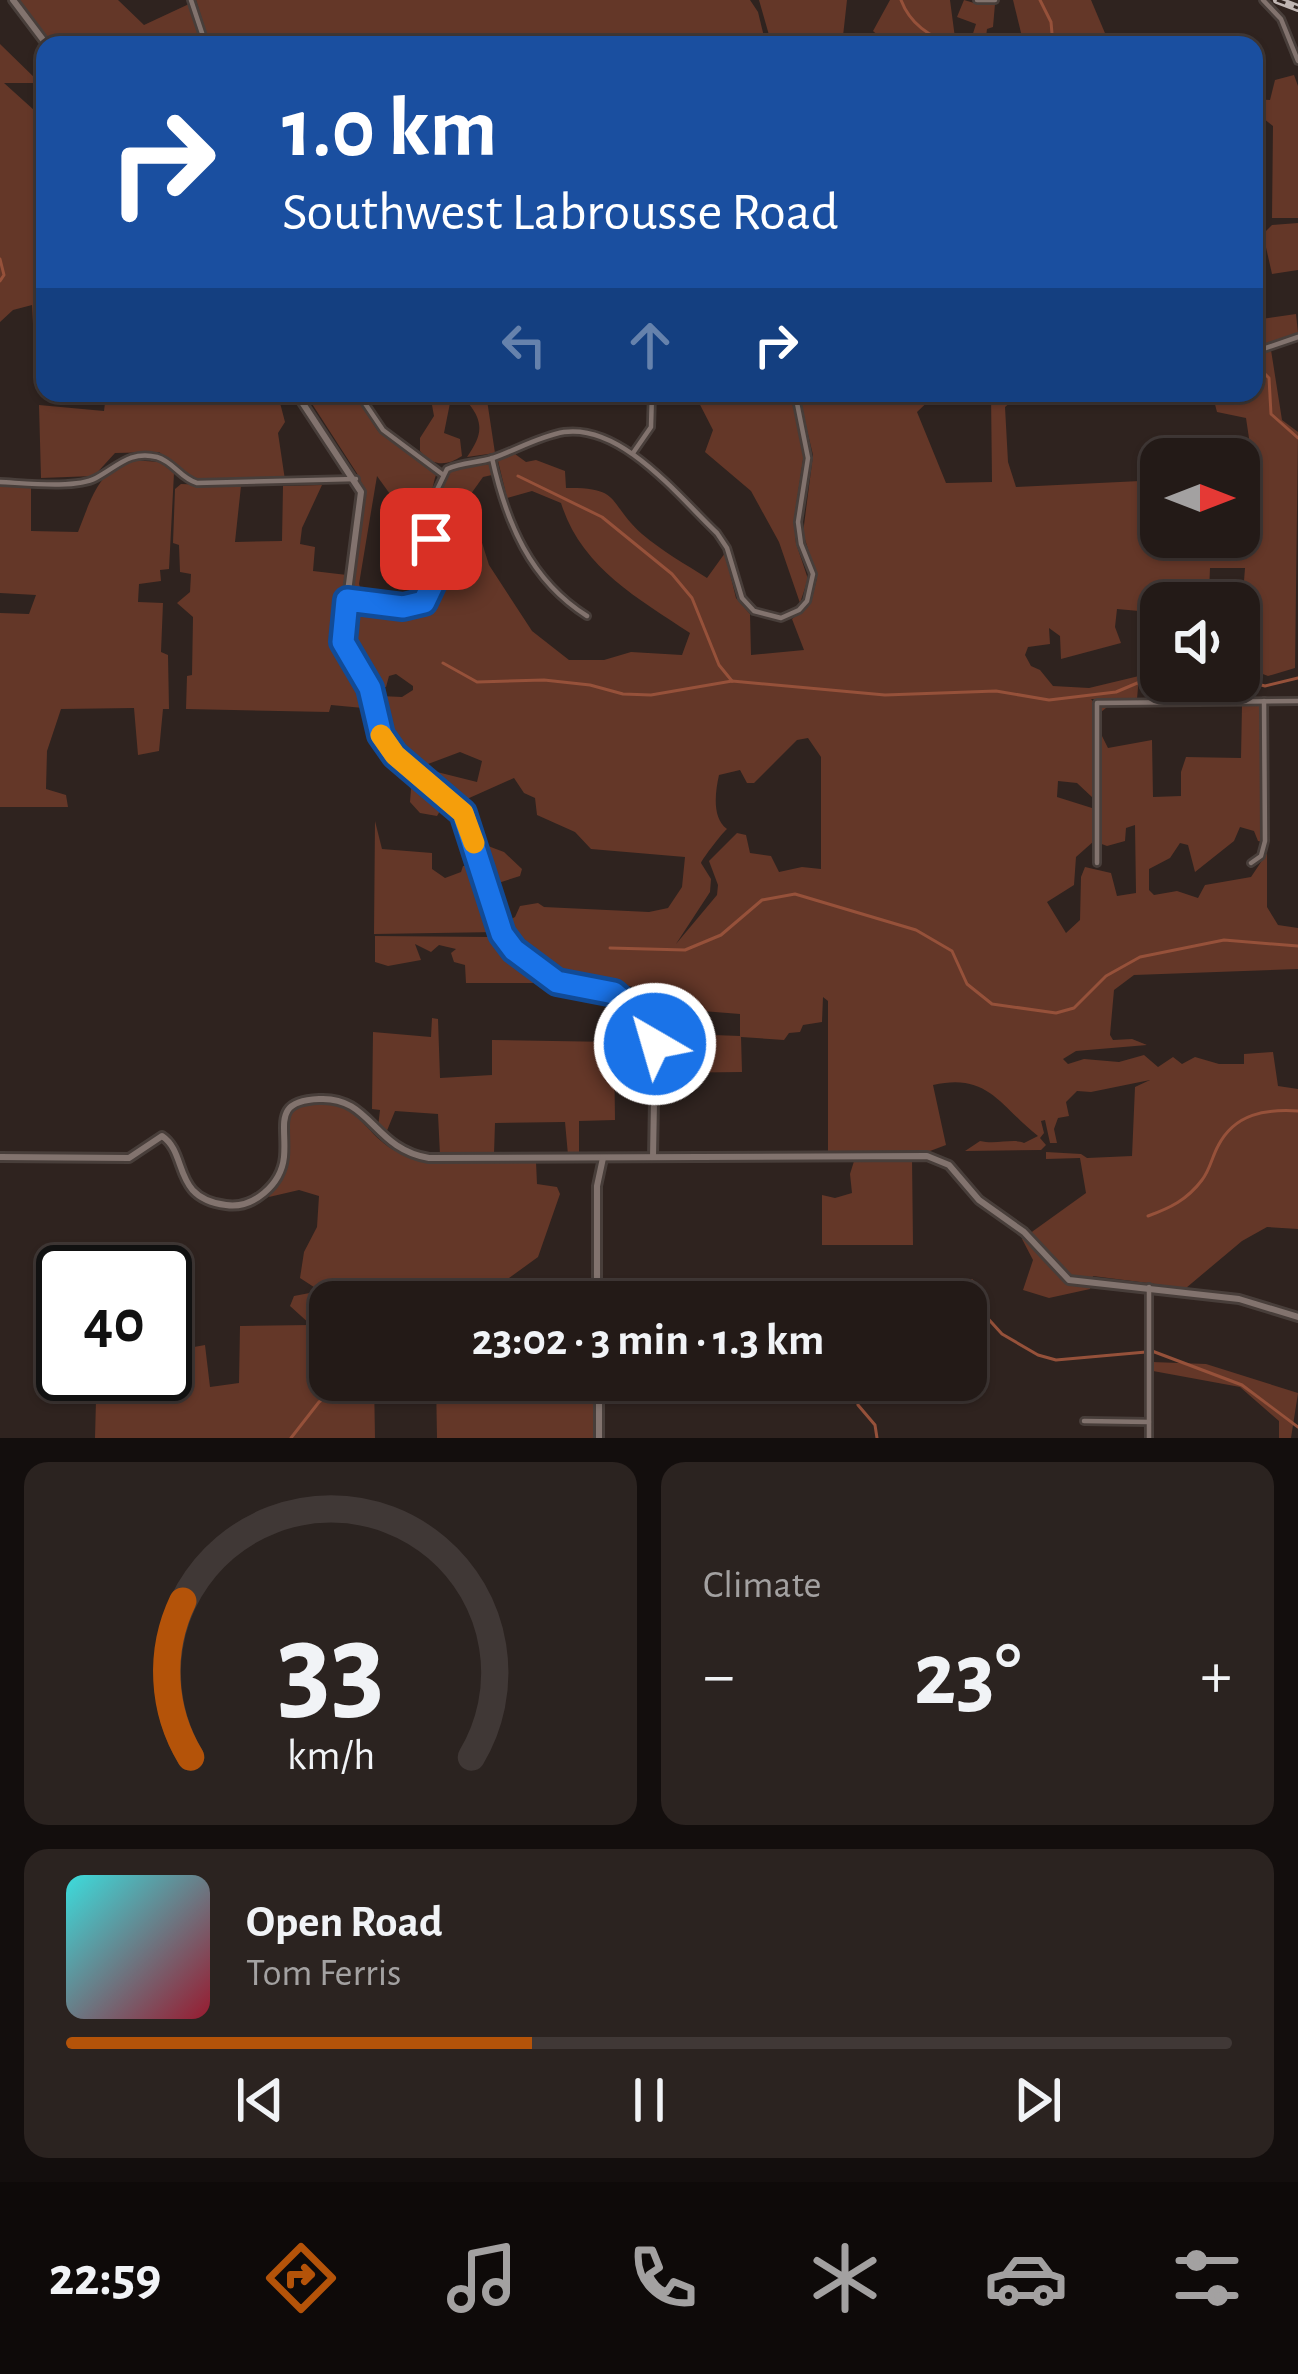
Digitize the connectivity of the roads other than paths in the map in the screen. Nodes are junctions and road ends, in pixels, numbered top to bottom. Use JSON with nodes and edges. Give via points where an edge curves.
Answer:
{"nodes":[{"id":1,"x":14,"y":0,"type":"edge"},
{"id":2,"x":191,"y":0,"type":"edge"},
{"id":3,"x":976,"y":0,"type":"edge"},
{"id":4,"x":995,"y":0,"type":"edge"},
{"id":5,"x":1264,"y":0,"type":"edge"},
{"id":6,"x":40,"y":36,"type":"edge"},
{"id":7,"x":203,"y":36,"type":"edge"},
{"id":8,"x":1298,"y":61,"type":"edge"},
{"id":9,"x":1298,"y":337,"type":"edge"},
{"id":10,"x":1263,"y":349,"type":"edge"},
{"id":11,"x":302,"y":402,"type":"edge"},
{"id":12,"x":364,"y":402,"type":"edge"},
{"id":13,"x":652,"y":402,"type":"edge"},
{"id":14,"x":797,"y":402,"type":"edge"},
{"id":15,"x":633,"y":454,"type":"junction"},
{"id":16,"x":492,"y":458,"type":"junction"},
{"id":17,"x":442,"y":474,"type":"junction"},
{"id":18,"x":356,"y":479,"type":"junction"},
{"id":19,"x":0,"y":482,"type":"edge"},
{"id":20,"x":347,"y":600,"type":"junction"},
{"id":21,"x":587,"y":616,"type":"dead end"},
{"id":22,"x":1264,"y":701,"type":"junction"},
{"id":23,"x":1298,"y":701,"type":"edge"},
{"id":24,"x":1097,"y":863,"type":"dead end"},
{"id":25,"x":1250,"y":863,"type":"dead end"},
{"id":26,"x":0,"y":1157,"type":"edge"},
{"id":27,"x":603,"y":1158,"type":"junction"},
{"id":28,"x":653,"y":1158,"type":"junction"},
{"id":29,"x":597,"y":1281,"type":"edge"},
{"id":30,"x":1149,"y":1287,"type":"junction"},
{"id":31,"x":1298,"y":1317,"type":"edge"},
{"id":32,"x":599,"y":1401,"type":"edge"},
{"id":33,"x":1084,"y":1421,"type":"dead end"},
{"id":34,"x":1149,"y":1422,"type":"junction"},
{"id":35,"x":599,"y":1438,"type":"edge"},
{"id":36,"x":1149,"y":1438,"type":"edge"}],
"edges":[{"from":1,"to":6,"type":"street"},
{"from":2,"to":7,"type":"street"},
{"from":3,"to":4,"type":"street"},
{"from":5,"to":8,"type":"street"},
{"from":9,"to":10,"type":"street"},
{"from":11,"to":18,"type":"street"},
{"from":12,"to":17,"type":"street","via":[[383,430]]},
{"from":13,"to":15,"type":"street","via":[[651,427]]},
{"from":14,"to":15,"type":"street","via":[[808,458],[799,531],[813,581],[807,601],[789,615],[762,616],[746,605],[717,533]]},
{"from":15,"to":16,"type":"street","via":[[608,438],[572,431]]},
{"from":16,"to":17,"type":"street"},
{"from":16,"to":21,"type":"street","via":[[529,559]]},
{"from":17,"to":20,"type":"street","via":[[430,597],[413,606]]},
{"from":18,"to":19,"type":"street","via":[[197,483],[143,456],[83,482]]},
{"from":18,"to":20,"type":"street","via":[[361,502]]},
{"from":20,"to":28,"type":"street","via":[[343,642],[370,688],[381,735],[463,813],[507,942],[557,982],[614,993],[651,1026]]},
{"from":22,"to":23,"type":"street"},
{"from":22,"to":24,"type":"street","via":[[1096,703]]},
{"from":22,"to":25,"type":"street","via":[[1265,841]]},
{"from":26,"to":27,"type":"street","via":[[127,1158],[162,1136],[198,1195],[242,1206],[281,1169],[286,1112],[329,1099],[353,1106],[386,1141],[416,1156]]},
{"from":27,"to":28,"type":"street"},
{"from":27,"to":29,"type":"street"},
{"from":28,"to":30,"type":"street","via":[[930,1156],[1024,1232],[1065,1277]]},
{"from":30,"to":31,"type":"street"},
{"from":30,"to":34,"type":"street"},
{"from":32,"to":35,"type":"street"},
{"from":33,"to":34,"type":"street"},
{"from":34,"to":36,"type":"street"}]}
